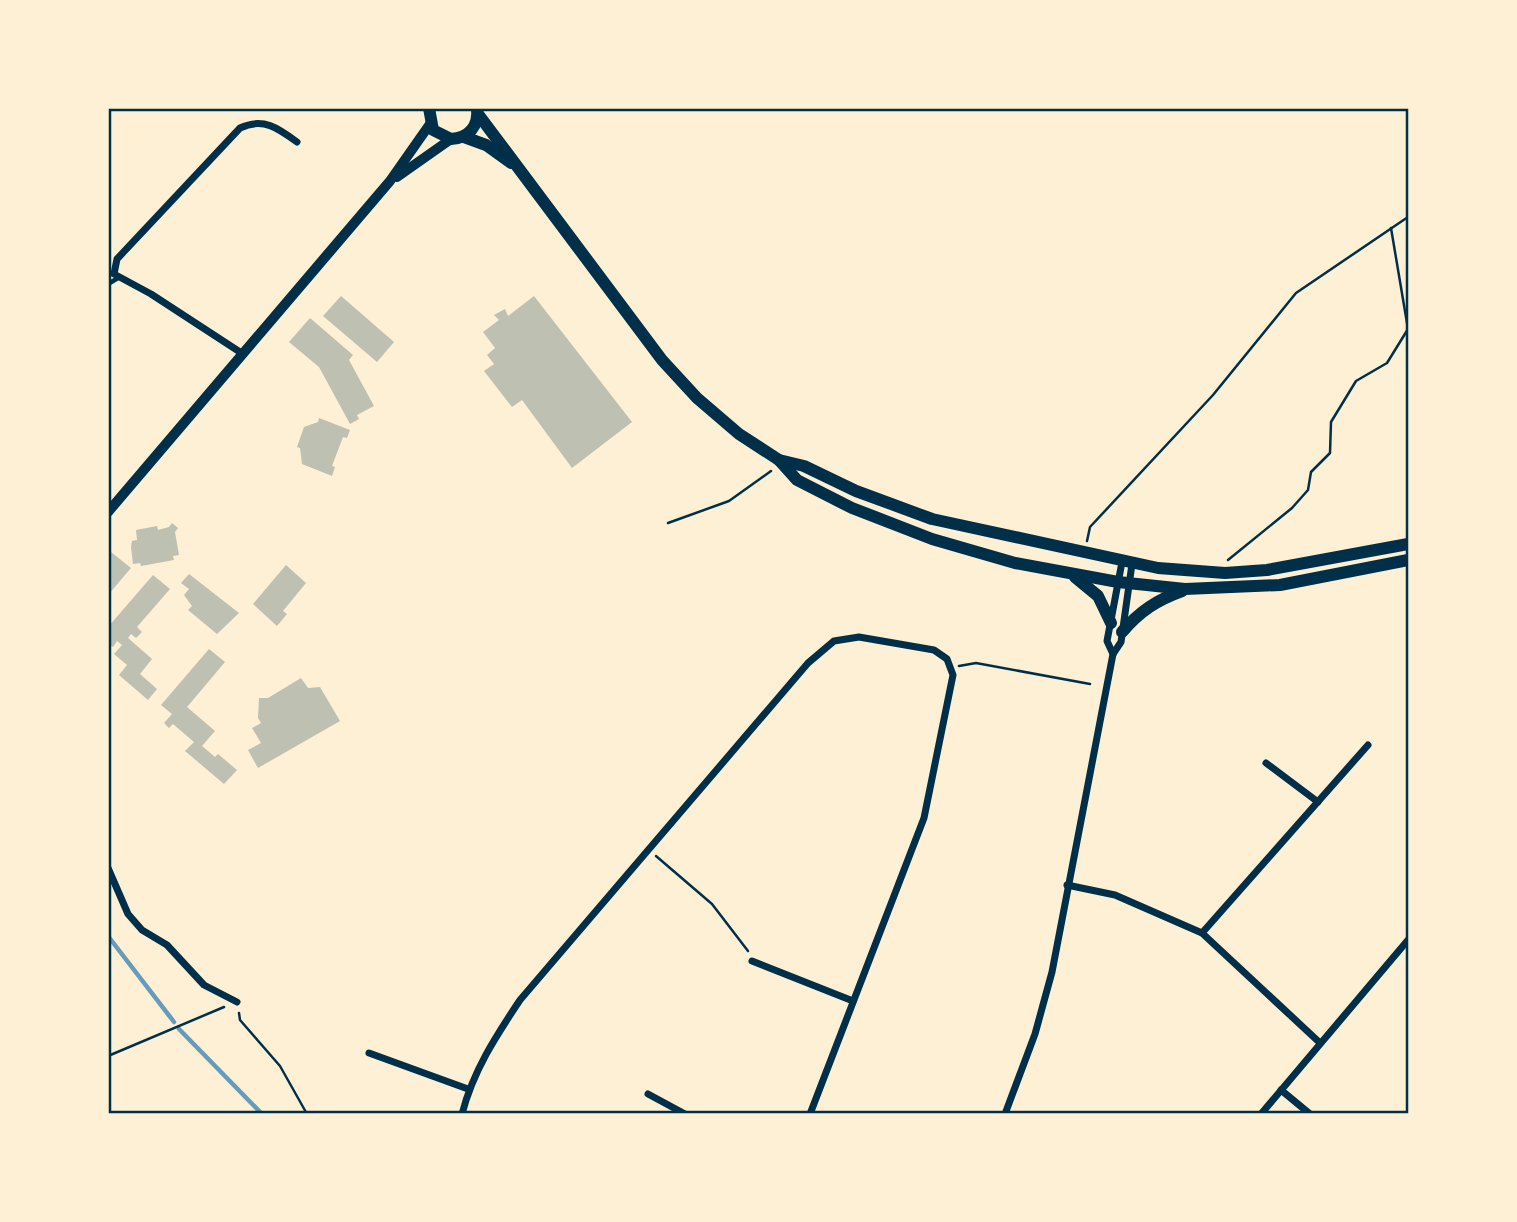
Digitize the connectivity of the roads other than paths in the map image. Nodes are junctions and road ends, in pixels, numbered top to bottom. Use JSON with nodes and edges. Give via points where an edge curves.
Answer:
{"nodes":[{"id":1,"x":477,"y":111,"type":"edge"},
{"id":2,"x":426,"y":114,"type":"edge"},
{"id":3,"x":458,"y":138,"type":"junction"},
{"id":4,"x":297,"y":142,"type":"dead end"},
{"id":5,"x":517,"y":167,"type":"junction"},
{"id":6,"x":390,"y":181,"type":"junction"},
{"id":7,"x":118,"y":278,"type":"junction"},
{"id":8,"x":108,"y":284,"type":"edge"},
{"id":9,"x":243,"y":354,"type":"junction"},
{"id":10,"x":779,"y":460,"type":"junction"},
{"id":11,"x":108,"y":512,"type":"edge"},
{"id":12,"x":1409,"y":544,"type":"edge"},
{"id":13,"x":1409,"y":560,"type":"edge"},
{"id":14,"x":1127,"y":563,"type":"junction"},
{"id":15,"x":1072,"y":575,"type":"junction"},
{"id":16,"x":1123,"y":583,"type":"junction"},
{"id":17,"x":1185,"y":589,"type":"junction"},
{"id":18,"x":1111,"y":622,"type":"junction"},
{"id":19,"x":1122,"y":632,"type":"junction"},
{"id":20,"x":1113,"y":653,"type":"junction"},
{"id":21,"x":1368,"y":745,"type":"dead end"},
{"id":22,"x":1266,"y":763,"type":"dead end"},
{"id":23,"x":1318,"y":802,"type":"junction"},
{"id":24,"x":108,"y":868,"type":"edge"},
{"id":25,"x":1067,"y":885,"type":"junction"},
{"id":26,"x":1202,"y":933,"type":"junction"},
{"id":27,"x":1409,"y":940,"type":"edge"},
{"id":28,"x":752,"y":961,"type":"road end"},
{"id":29,"x":853,"y":1001,"type":"junction"},
{"id":30,"x":237,"y":1002,"type":"road end"},
{"id":31,"x":1319,"y":1042,"type":"junction"},
{"id":32,"x":369,"y":1053,"type":"dead end"},
{"id":33,"x":468,"y":1089,"type":"junction"},
{"id":34,"x":1281,"y":1090,"type":"junction"},
{"id":35,"x":648,"y":1094,"type":"dead end"},
{"id":36,"x":462,"y":1114,"type":"edge"},
{"id":37,"x":685,"y":1114,"type":"edge"},
{"id":38,"x":810,"y":1114,"type":"edge"},
{"id":39,"x":1005,"y":1114,"type":"edge"},
{"id":40,"x":1261,"y":1114,"type":"edge"},
{"id":41,"x":1310,"y":1114,"type":"edge"}],
"edges":[{"from":1,"to":3,"type":"main road","via":[[474,127]]},
{"from":1,"to":5,"type":"main road"},
{"from":2,"to":3,"type":"main road","via":[[438,135]]},
{"from":2,"to":6,"type":"street"},
{"from":3,"to":5,"type":"main road","via":[[486,145]]},
{"from":3,"to":6,"type":"street"},
{"from":4,"to":7,"type":"street","via":[[265,123],[240,128],[117,259]]},
{"from":5,"to":10,"type":"main road","via":[[662,360],[739,434]]},
{"from":6,"to":9,"type":"street"},
{"from":7,"to":8,"type":"lane"},
{"from":7,"to":9,"type":"street"},
{"from":9,"to":11,"type":"street"},
{"from":10,"to":14,"type":"main road","via":[[932,519]]},
{"from":10,"to":15,"type":"main road","via":[[797,480],[893,524],[967,550]]},
{"from":12,"to":14,"type":"main road","via":[[1294,567],[1225,573]]},
{"from":13,"to":17,"type":"main road","via":[[1280,585]]},
{"from":14,"to":16,"type":"street"},
{"from":15,"to":16,"type":"main road"},
{"from":15,"to":18,"type":"main road","via":[[1098,596]]},
{"from":16,"to":17,"type":"main road"},
{"from":16,"to":18,"type":"street"},
{"from":16,"to":19,"type":"street"},
{"from":17,"to":19,"type":"main road","via":[[1138,614]]},
{"from":18,"to":20,"type":"street","via":[[1108,641]]},
{"from":19,"to":20,"type":"street"},
{"from":20,"to":25,"type":"street"},
{"from":21,"to":23,"type":"street"},
{"from":22,"to":23,"type":"street"},
{"from":23,"to":26,"type":"street"},
{"from":24,"to":30,"type":"street","via":[[128,915],[142,930],[167,945],[204,985]]},
{"from":25,"to":26,"type":"street","via":[[1115,895]]},
{"from":25,"to":39,"type":"street","via":[[1052,972]]},
{"from":26,"to":31,"type":"street"},
{"from":27,"to":31,"type":"street"},
{"from":28,"to":29,"type":"street"},
{"from":29,"to":33,"type":"street","via":[[924,818],[953,675],[947,659],[934,650],[859,637],[834,641],[808,663],[520,1000]]},
{"from":29,"to":38,"type":"street"},
{"from":31,"to":34,"type":"street"},
{"from":32,"to":33,"type":"street"},
{"from":33,"to":36,"type":"street"},
{"from":34,"to":40,"type":"street"},
{"from":34,"to":41,"type":"street"},
{"from":35,"to":37,"type":"street"}]}
